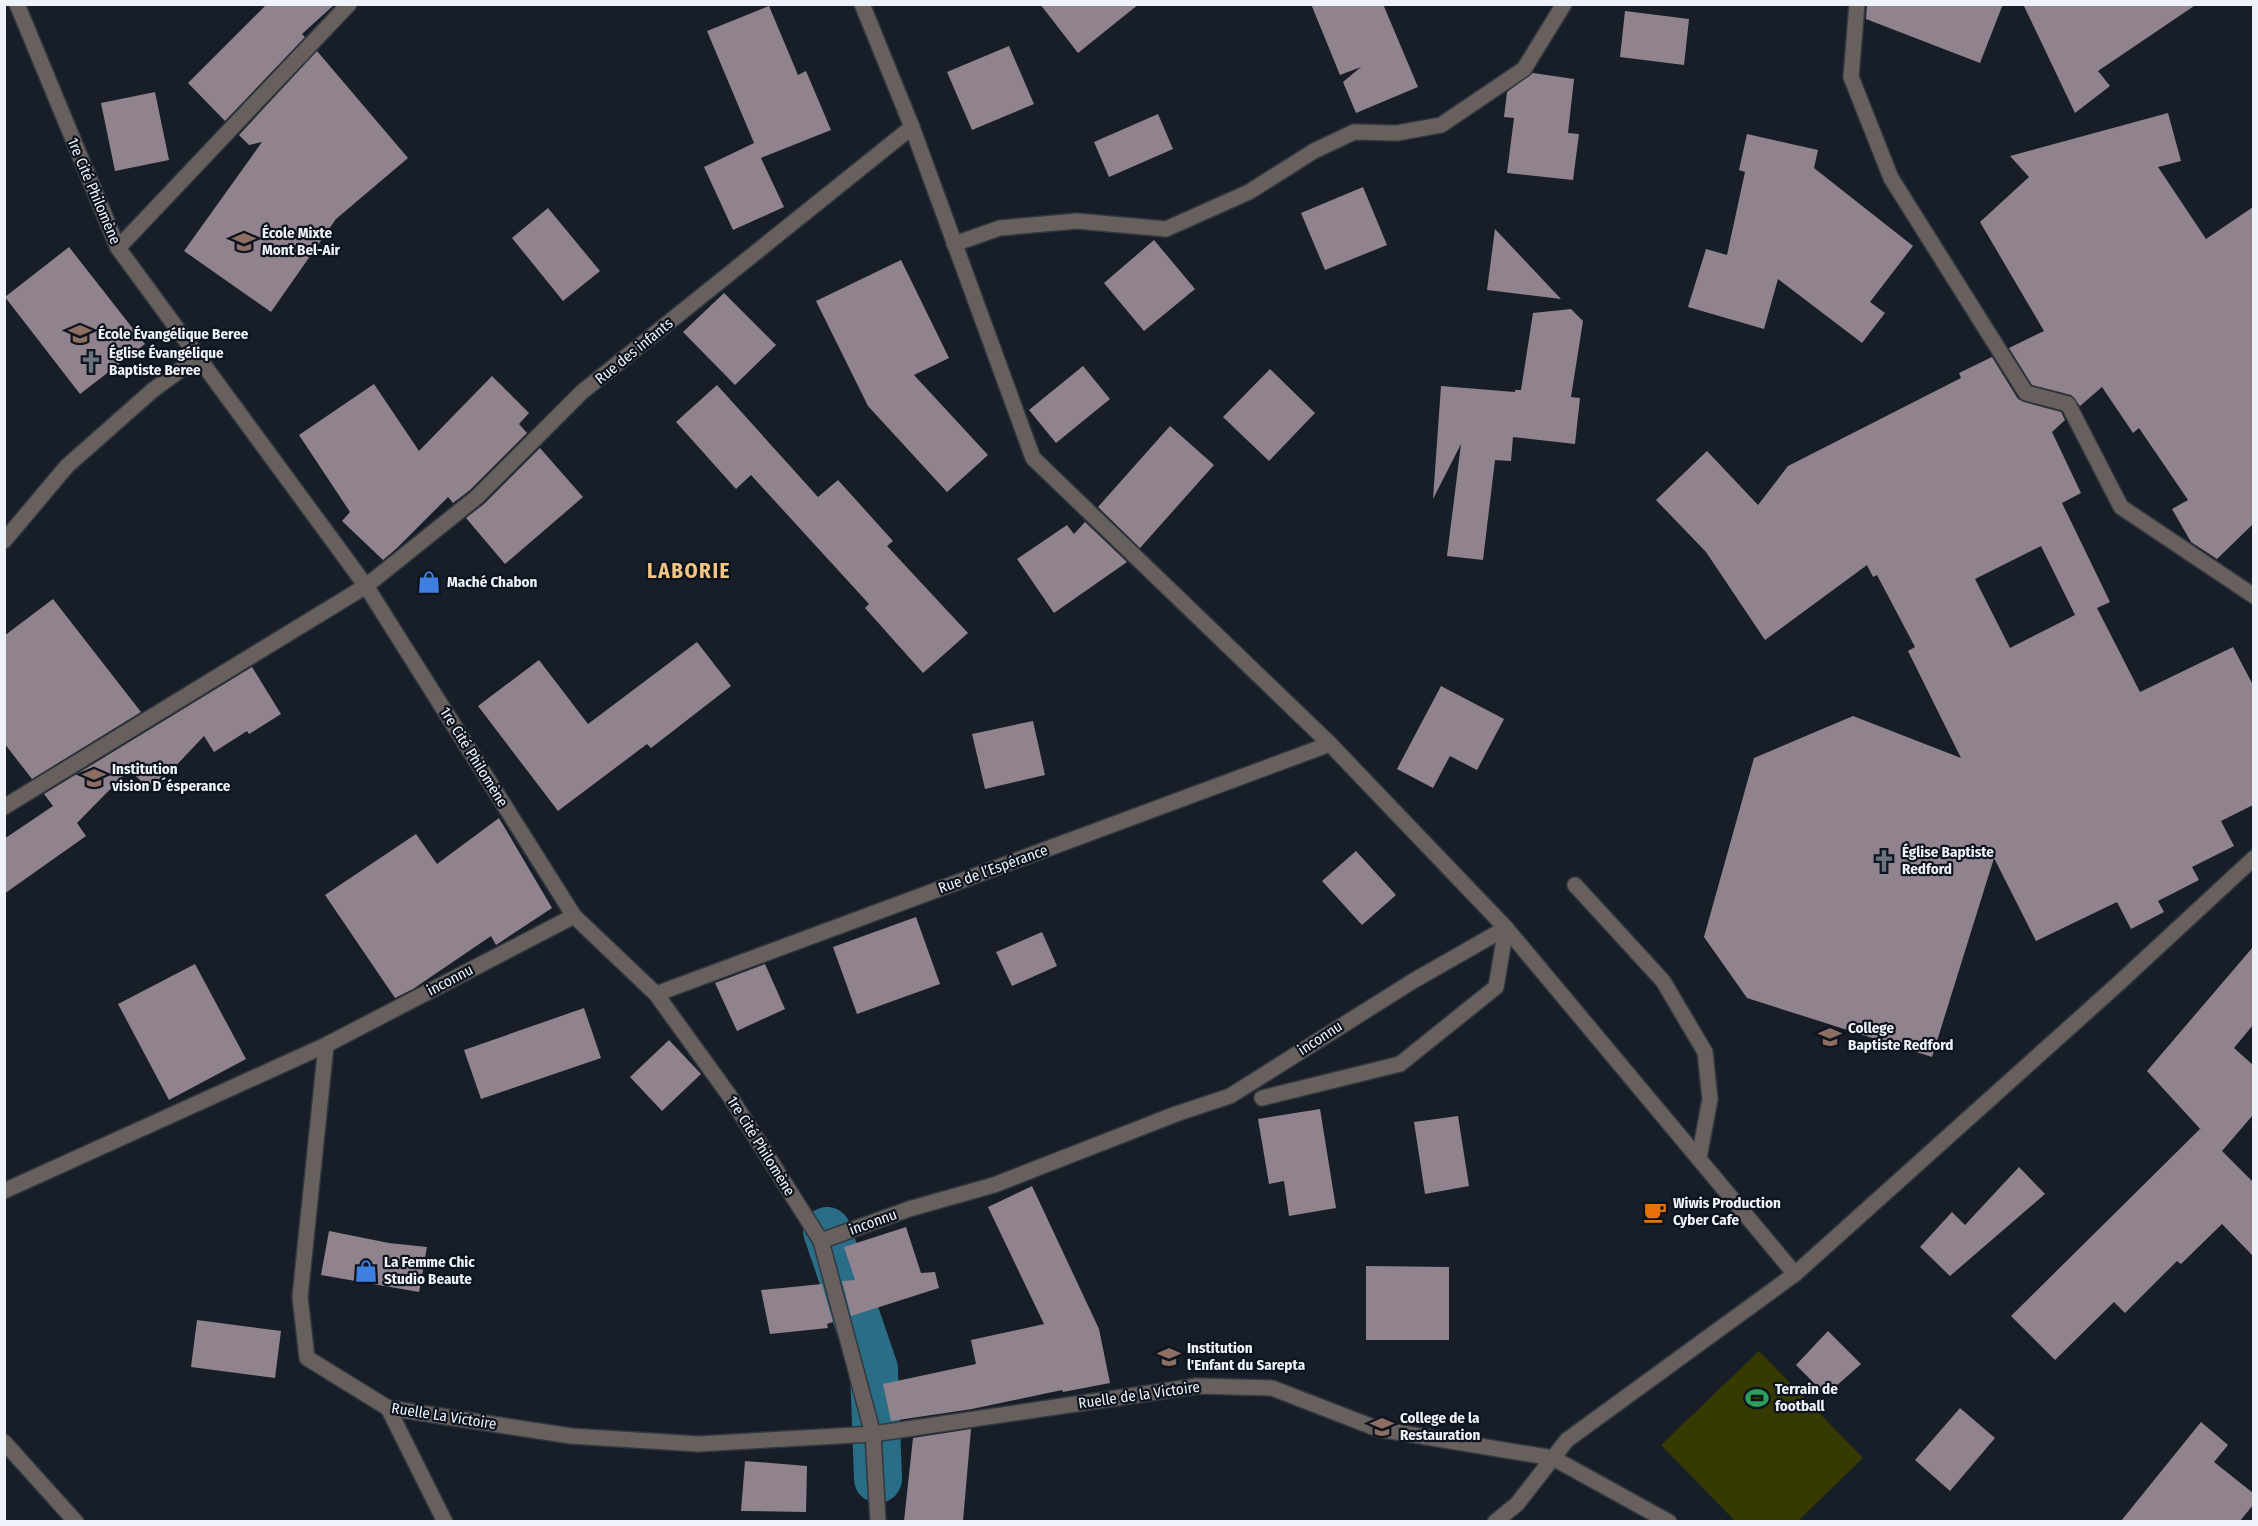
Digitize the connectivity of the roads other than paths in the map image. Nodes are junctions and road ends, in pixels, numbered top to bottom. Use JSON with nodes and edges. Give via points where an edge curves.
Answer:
{"nodes":[{"id":1,"x":17,"y":4,"type":"edge"},
{"id":2,"x":349,"y":4,"type":"edge"},
{"id":3,"x":862,"y":4,"type":"edge"},
{"id":4,"x":1564,"y":4,"type":"edge"},
{"id":5,"x":1857,"y":4,"type":"edge"},
{"id":6,"x":912,"y":127,"type":"junction"},
{"id":7,"x":954,"y":244,"type":"junction"},
{"id":8,"x":118,"y":248,"type":"junction"},
{"id":9,"x":198,"y":357,"type":"junction"},
{"id":10,"x":4,"y":541,"type":"edge"},
{"id":11,"x":366,"y":586,"type":"junction"},
{"id":12,"x":2253,"y":596,"type":"edge"},
{"id":13,"x":1330,"y":744,"type":"junction"},
{"id":14,"x":4,"y":807,"type":"edge"},
{"id":15,"x":2253,"y":858,"type":"edge"},
{"id":16,"x":1575,"y":885,"type":"dead end"},
{"id":17,"x":574,"y":916,"type":"junction"},
{"id":18,"x":1506,"y":928,"type":"junction"},
{"id":19,"x":656,"y":994,"type":"junction"},
{"id":20,"x":326,"y":1045,"type":"junction"},
{"id":21,"x":1262,"y":1098,"type":"dead end"},
{"id":22,"x":1699,"y":1158,"type":"junction"},
{"id":23,"x":4,"y":1191,"type":"edge"},
{"id":24,"x":821,"y":1241,"type":"junction"},
{"id":25,"x":1795,"y":1274,"type":"junction"},
{"id":26,"x":388,"y":1408,"type":"junction"},
{"id":27,"x":873,"y":1434,"type":"junction"},
{"id":28,"x":4,"y":1442,"type":"edge"},
{"id":29,"x":1553,"y":1458,"type":"junction"},
{"id":30,"x":76,"y":1521,"type":"edge"},
{"id":31,"x":445,"y":1521,"type":"edge"},
{"id":32,"x":878,"y":1521,"type":"edge"},
{"id":33,"x":1495,"y":1521,"type":"edge"},
{"id":34,"x":1669,"y":1521,"type":"edge"}],
"edges":[{"from":1,"to":8,"type":"street","name":"1re Cité Philomène"},
{"from":2,"to":8,"type":"street"},
{"from":3,"to":6,"type":"street"},
{"from":4,"to":7,"type":"street","via":[[1524,69],[1441,125],[1397,133],[1354,132],[1314,151],[1249,192],[1166,229],[1077,221],[1000,228]]},
{"from":5,"to":12,"type":"street","via":[[1851,77],[1891,178],[2026,393],[2068,404],[2121,507]]},
{"from":6,"to":7,"type":"street"},
{"from":6,"to":11,"type":"street","name":"Rue des infants","via":[[582,392],[477,497]]},
{"from":7,"to":13,"type":"street","via":[[1033,458]]},
{"from":8,"to":9,"type":"street","name":"1re Cité Philomène"},
{"from":9,"to":10,"type":"street","via":[[153,390],[67,466]]},
{"from":9,"to":11,"type":"street","name":"1re Cité Philomène"},
{"from":11,"to":14,"type":"street","name":"Rue des infants"},
{"from":11,"to":17,"type":"street","name":"1re Cité Philomène"},
{"from":13,"to":18,"type":"street"},
{"from":13,"to":19,"type":"street","name":"Rue de l’Espérance"},
{"from":15,"to":25,"type":"street"},
{"from":16,"to":22,"type":"street","via":[[1663,981],[1705,1052],[1710,1099]]},
{"from":17,"to":19,"type":"street","name":"1re Cité Philomène"},
{"from":17,"to":20,"type":"street","name":"inconnu"},
{"from":18,"to":21,"type":"street","via":[[1496,987],[1400,1064]]},
{"from":18,"to":22,"type":"street"},
{"from":18,"to":24,"type":"street","name":"inconnu","via":[[1403,986],[1230,1096],[994,1185],[909,1209]]},
{"from":19,"to":24,"type":"street","name":"1re Cité Philomène","via":[[729,1095]]},
{"from":20,"to":23,"type":"street","name":"inconnu"},
{"from":20,"to":26,"type":"street","name":"Ruelle La Victoire","via":[[300,1297],[307,1358]]},
{"from":22,"to":25,"type":"street"},
{"from":24,"to":27,"type":"street","name":"1re Cité Philomène"},
{"from":25,"to":29,"type":"street","via":[[1567,1440]]},
{"from":26,"to":27,"type":"street","name":"Ruelle La Victoire","via":[[571,1436],[698,1444]]},
{"from":26,"to":31,"type":"street"},
{"from":27,"to":29,"type":"street","name":"Ruelle de la Victoire","via":[[1197,1386],[1272,1388],[1378,1429]]},
{"from":27,"to":32,"type":"street","name":"1re Cité Philomène"},
{"from":28,"to":30,"type":"street"},
{"from":29,"to":33,"type":"street","via":[[1517,1504]]},
{"from":29,"to":34,"type":"street","name":"Ruelle de la Victoire"}]}
